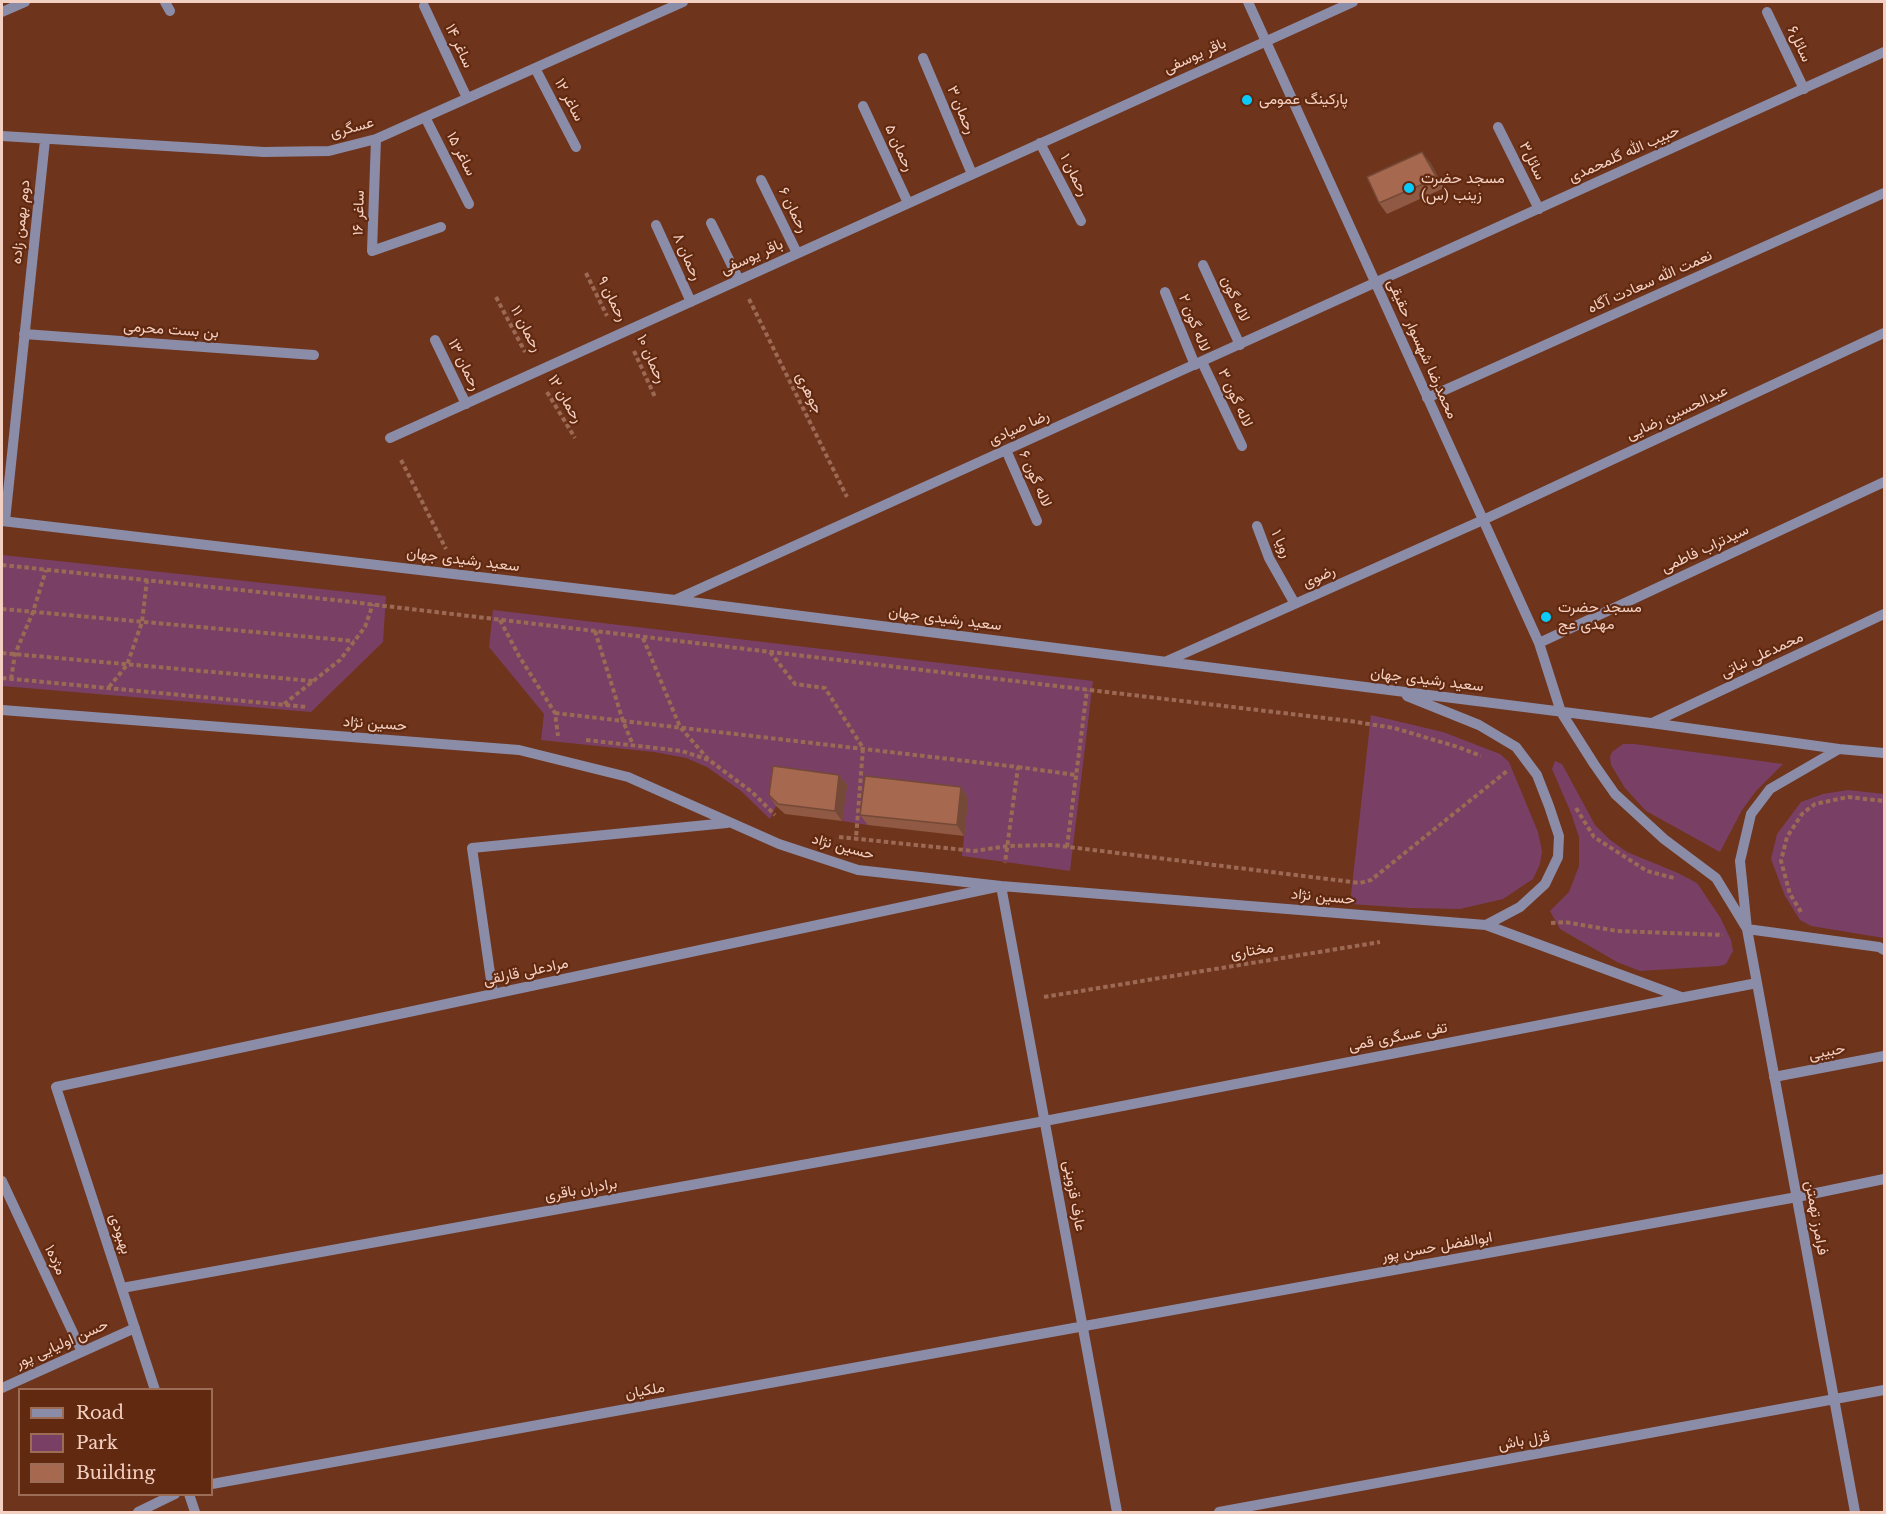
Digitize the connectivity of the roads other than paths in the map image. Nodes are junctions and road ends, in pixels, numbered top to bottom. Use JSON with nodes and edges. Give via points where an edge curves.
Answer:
{"nodes":[{"id":1,"x":25,"y":2,"type":"edge"},
{"id":2,"x":683,"y":2,"type":"edge"},
{"id":3,"x":1248,"y":2,"type":"edge"},
{"id":4,"x":1353,"y":2,"type":"edge"},
{"id":5,"x":424,"y":6,"type":"dead end"},
{"id":6,"x":2,"y":12,"type":"edge"},
{"id":7,"x":1767,"y":12,"type":"dead end"},
{"id":8,"x":1265,"y":41,"type":"junction"},
{"id":9,"x":1884,"y":52,"type":"edge"},
{"id":10,"x":923,"y":58,"type":"dead end"},
{"id":11,"x":535,"y":68,"type":"junction"},
{"id":12,"x":1804,"y":89,"type":"junction"},
{"id":13,"x":467,"y":98,"type":"junction"},
{"id":14,"x":863,"y":106,"type":"dead end"},
{"id":15,"x":425,"y":117,"type":"junction"},
{"id":16,"x":1498,"y":127,"type":"dead end"},
{"id":17,"x":2,"y":136,"type":"edge"},
{"id":18,"x":376,"y":139,"type":"junction"},
{"id":19,"x":45,"y":140,"type":"junction"},
{"id":20,"x":1040,"y":143,"type":"junction"},
{"id":21,"x":576,"y":147,"type":"dead end"},
{"id":22,"x":972,"y":174,"type":"junction"},
{"id":23,"x":761,"y":180,"type":"dead end"},
{"id":24,"x":1884,"y":193,"type":"edge"},
{"id":25,"x":908,"y":203,"type":"junction"},
{"id":26,"x":469,"y":204,"type":"dead end"},
{"id":27,"x":1539,"y":209,"type":"junction"},
{"id":28,"x":1081,"y":221,"type":"dead end"},
{"id":29,"x":711,"y":223,"type":"dead end"},
{"id":30,"x":656,"y":225,"type":"dead end"},
{"id":31,"x":441,"y":227,"type":"dead end"},
{"id":32,"x":797,"y":253,"type":"junction"},
{"id":33,"x":1203,"y":265,"type":"dead end"},
{"id":34,"x":739,"y":280,"type":"junction"},
{"id":35,"x":1376,"y":283,"type":"junction"},
{"id":36,"x":1165,"y":292,"type":"dead end"},
{"id":37,"x":691,"y":302,"type":"junction"},
{"id":38,"x":1884,"y":333,"type":"edge"},
{"id":39,"x":24,"y":334,"type":"junction"},
{"id":40,"x":435,"y":340,"type":"dead end"},
{"id":41,"x":1240,"y":345,"type":"junction"},
{"id":42,"x":314,"y":355,"type":"dead end"},
{"id":43,"x":1198,"y":363,"type":"junction"},
{"id":44,"x":1427,"y":398,"type":"junction"},
{"id":45,"x":466,"y":404,"type":"junction"},
{"id":46,"x":390,"y":438,"type":"road end"},
{"id":47,"x":1242,"y":446,"type":"dead end"},
{"id":48,"x":1006,"y":450,"type":"junction"},
{"id":49,"x":1884,"y":482,"type":"edge"},
{"id":50,"x":1037,"y":520,"type":"dead end"},
{"id":51,"x":1483,"y":520,"type":"junction"},
{"id":52,"x":3,"y":521,"type":"edge"},
{"id":53,"x":1257,"y":526,"type":"dead end"},
{"id":54,"x":675,"y":600,"type":"junction"},
{"id":55,"x":1295,"y":604,"type":"junction"},
{"id":56,"x":1884,"y":614,"type":"edge"},
{"id":57,"x":1539,"y":643,"type":"junction"},
{"id":58,"x":1167,"y":662,"type":"junction"},
{"id":59,"x":1392,"y":691,"type":"junction"},
{"id":60,"x":2,"y":710,"type":"edge"},
{"id":61,"x":1561,"y":712,"type":"junction"},
{"id":62,"x":1651,"y":723,"type":"junction"},
{"id":63,"x":1839,"y":749,"type":"junction"},
{"id":64,"x":1884,"y":753,"type":"edge"},
{"id":65,"x":730,"y":823,"type":"junction"},
{"id":66,"x":1001,"y":886,"type":"junction"},
{"id":67,"x":1486,"y":925,"type":"junction"},
{"id":68,"x":1747,"y":929,"type":"junction"},
{"id":69,"x":1884,"y":950,"type":"edge"},
{"id":70,"x":1757,"y":982,"type":"junction"},
{"id":71,"x":493,"y":994,"type":"junction"},
{"id":72,"x":1681,"y":998,"type":"junction"},
{"id":73,"x":1884,"y":1056,"type":"edge"},
{"id":74,"x":1774,"y":1077,"type":"junction"},
{"id":75,"x":57,"y":1088,"type":"joint"},
{"id":76,"x":1045,"y":1121,"type":"junction"},
{"id":77,"x":1884,"y":1179,"type":"edge"},
{"id":78,"x":2,"y":1181,"type":"edge"},
{"id":79,"x":1797,"y":1197,"type":"junction"},
{"id":80,"x":122,"y":1288,"type":"junction"},
{"id":81,"x":1083,"y":1327,"type":"junction"},
{"id":82,"x":135,"y":1328,"type":"junction"},
{"id":83,"x":82,"y":1352,"type":"junction"},
{"id":84,"x":2,"y":1388,"type":"edge"},
{"id":85,"x":155,"y":1388,"type":"edge"},
{"id":86,"x":1884,"y":1390,"type":"edge"},
{"id":87,"x":1834,"y":1399,"type":"junction"},
{"id":88,"x":213,"y":1484,"type":"edge"},
{"id":89,"x":171,"y":1496,"type":"edge"},
{"id":90,"x":190,"y":1496,"type":"edge"},
{"id":91,"x":138,"y":1512,"type":"edge"},
{"id":92,"x":195,"y":1512,"type":"edge"},
{"id":93,"x":1117,"y":1512,"type":"edge"},
{"id":94,"x":1219,"y":1512,"type":"edge"},
{"id":95,"x":1855,"y":1512,"type":"edge"}],
"edges":[{"from":1,"to":6,"type":"street"},
{"from":2,"to":11,"type":"street","name":"عسگری"},
{"from":3,"to":8,"type":"street","name":"محمدرضا شهسوار حقیقی"},
{"from":4,"to":8,"type":"street","name":"باقر یوسفی"},
{"from":5,"to":13,"type":"street","name":"ساغر ۱۴"},
{"from":7,"to":12,"type":"street","name":"سائل۶"},
{"from":8,"to":20,"type":"street","name":"باقر یوسفی"},
{"from":8,"to":35,"type":"street","name":"محمدرضا شهسوار حقیقی"},
{"from":9,"to":12,"type":"street","name":"حبیب الله گلمحمدی"},
{"from":10,"to":22,"type":"street","name":"رحمان ۳"},
{"from":11,"to":13,"type":"street","name":"عسگری"},
{"from":11,"to":21,"type":"street","name":"ساغر ۱۲"},
{"from":12,"to":27,"type":"street","name":"حبیب الله گلمحمدی"},
{"from":13,"to":15,"type":"street","name":"عسگری"},
{"from":14,"to":25,"type":"street","name":"رحمان ۵"},
{"from":15,"to":18,"type":"street","name":"عسگری"},
{"from":15,"to":26,"type":"street","name":"ساغر ۱۵"},
{"from":16,"to":27,"type":"street","name":"سائل۳"},
{"from":17,"to":19,"type":"street","name":"عسگری"},
{"from":18,"to":19,"type":"street","name":"عسگری","via":[[329,151],[264,152]]},
{"from":18,"to":31,"type":"street","name":"ساغر ۱۶","via":[[372,251]]},
{"from":19,"to":39,"type":"street","name":"دوم بهمن زاده"},
{"from":20,"to":22,"type":"street","name":"باقر یوسفی"},
{"from":20,"to":28,"type":"street","name":"رحمان ۱"},
{"from":22,"to":25,"type":"street","name":"باقر یوسفی"},
{"from":23,"to":32,"type":"street","name":"رحمان ۶"},
{"from":24,"to":44,"type":"street","name":"نعمت الله سعادت آگاه"},
{"from":25,"to":32,"type":"street","name":"باقر یوسفی"},
{"from":27,"to":35,"type":"street","name":"حبیب الله گلمحمدی"},
{"from":29,"to":34,"type":"street"},
{"from":30,"to":37,"type":"street","name":"رحمان ۸"},
{"from":32,"to":34,"type":"street","name":"باقر یوسفی"},
{"from":33,"to":41,"type":"street","name":"لاله گون"},
{"from":34,"to":37,"type":"street","name":"باقر یوسفی"},
{"from":35,"to":41,"type":"street","name":"رضا صیادی"},
{"from":35,"to":44,"type":"street","name":"محمدرضا شهسوار حقیقی"},
{"from":36,"to":43,"type":"street","name":"لاله گون ۲"},
{"from":37,"to":45,"type":"street","name":"باقر یوسفی"},
{"from":38,"to":51,"type":"street","name":"عبدالحسین رضایی"},
{"from":39,"to":42,"type":"street","name":"بن بست محرمی"},
{"from":39,"to":52,"type":"street","name":"دوم بهمن زاده"},
{"from":40,"to":45,"type":"street","name":"رحمان ۱۳"},
{"from":41,"to":43,"type":"street","name":"رضا صیادی"},
{"from":43,"to":47,"type":"street","name":"لاله گون ۳"},
{"from":43,"to":48,"type":"street","name":"رضا صیادی"},
{"from":44,"to":51,"type":"street","name":"محمدرضا شهسوار حقیقی"},
{"from":45,"to":46,"type":"street","name":"باقر یوسفی"},
{"from":48,"to":50,"type":"street","name":"لاله گون ۶"},
{"from":48,"to":54,"type":"street","name":"رضا صیادی"},
{"from":49,"to":57,"type":"street","name":"سیدتراب فاطمی"},
{"from":51,"to":55,"type":"street","name":"رضوی"},
{"from":51,"to":57,"type":"street","name":"محمدرضا شهسوار حقیقی"},
{"from":52,"to":54,"type":"street","name":"سعید رشیدی جهان"},
{"from":53,"to":55,"type":"street","name":"رویا ۱","via":[[1269,558]]},
{"from":54,"to":58,"type":"street","name":"سعید رشیدی جهان"},
{"from":55,"to":58,"type":"street","name":"رضوی"},
{"from":56,"to":62,"type":"street","name":"محمدعلی نباتی"},
{"from":57,"to":61,"type":"street","name":"محمدرضا شهسوار حقیقی"},
{"from":58,"to":59,"type":"street","name":"سعید رشیدی جهان"},
{"from":59,"to":61,"type":"street","name":"سعید رشیدی جهان"},
{"from":59,"to":67,"type":"street","via":[[1479,724],[1516,747],[1537,775],[1558,836],[1558,857],[1545,884],[1520,907]]},
{"from":60,"to":65,"type":"street","name":"حسین نژاد","via":[[519,750],[628,777]]},
{"from":61,"to":62,"type":"street","name":"سعید رشیدی جهان"},
{"from":61,"to":68,"type":"street","name":"محمدرضا شهسوار حقیقی","via":[[1615,794],[1664,839],[1716,878]]},
{"from":62,"to":63,"type":"street","name":"سعید رشیدی جهان"},
{"from":63,"to":64,"type":"street","name":"سعید رشیدی جهان"},
{"from":63,"to":68,"type":"street","name":"فرامرز تهمتن","via":[[1770,789],[1751,814],[1740,861]]},
{"from":65,"to":66,"type":"street","name":"حسین نژاد","via":[[858,870]]},
{"from":65,"to":71,"type":"street","via":[[472,848]]},
{"from":66,"to":67,"type":"street","name":"حسین نژاد"},
{"from":66,"to":71,"type":"street","name":"مرادعلی قارلقی"},
{"from":66,"to":76,"type":"street","name":"عارف قزوینی"},
{"from":67,"to":72,"type":"street","name":"حسین نژاد"},
{"from":68,"to":69,"type":"street"},
{"from":68,"to":70,"type":"street","name":"فرامرز تهمتن"},
{"from":70,"to":72,"type":"street","name":"تفی عسگری قمی"},
{"from":70,"to":74,"type":"street","name":"فرامرز تهمتن"},
{"from":71,"to":75,"type":"street","name":"مرادعلی قارلقی"},
{"from":72,"to":76,"type":"street","name":"تفی عسگری قمی"},
{"from":73,"to":74,"type":"street","name":"حبیبی"},
{"from":74,"to":79,"type":"street","name":"فرامرز تهمتن"},
{"from":75,"to":80,"type":"street","name":"بهبودی"},
{"from":76,"to":80,"type":"street","name":"برادران باقری"},
{"from":76,"to":81,"type":"street","name":"عارف قزوینی"},
{"from":77,"to":79,"type":"street","name":"ابوالفضل حسن پور"},
{"from":78,"to":83,"type":"street","name":"مژده۱"},
{"from":79,"to":81,"type":"street","name":"ابوالفضل حسن پور"},
{"from":79,"to":87,"type":"street","name":"فرامرز تهمتن"},
{"from":80,"to":82,"type":"street","name":"بهبودی"},
{"from":81,"to":88,"type":"street","name":"ملکیان"},
{"from":81,"to":93,"type":"street","name":"عارف قزوینی"},
{"from":82,"to":83,"type":"street","name":"حسن اولیایی پور"},
{"from":82,"to":85,"type":"street","name":"بهبودی"},
{"from":83,"to":84,"type":"street","name":"حسن اولیایی پور"},
{"from":86,"to":87,"type":"street","name":"قزل باش"},
{"from":87,"to":94,"type":"street","name":"قزل باش"},
{"from":87,"to":95,"type":"street","name":"فرامرز تهمتن"},
{"from":89,"to":91,"type":"street"},
{"from":90,"to":92,"type":"street"}]}
